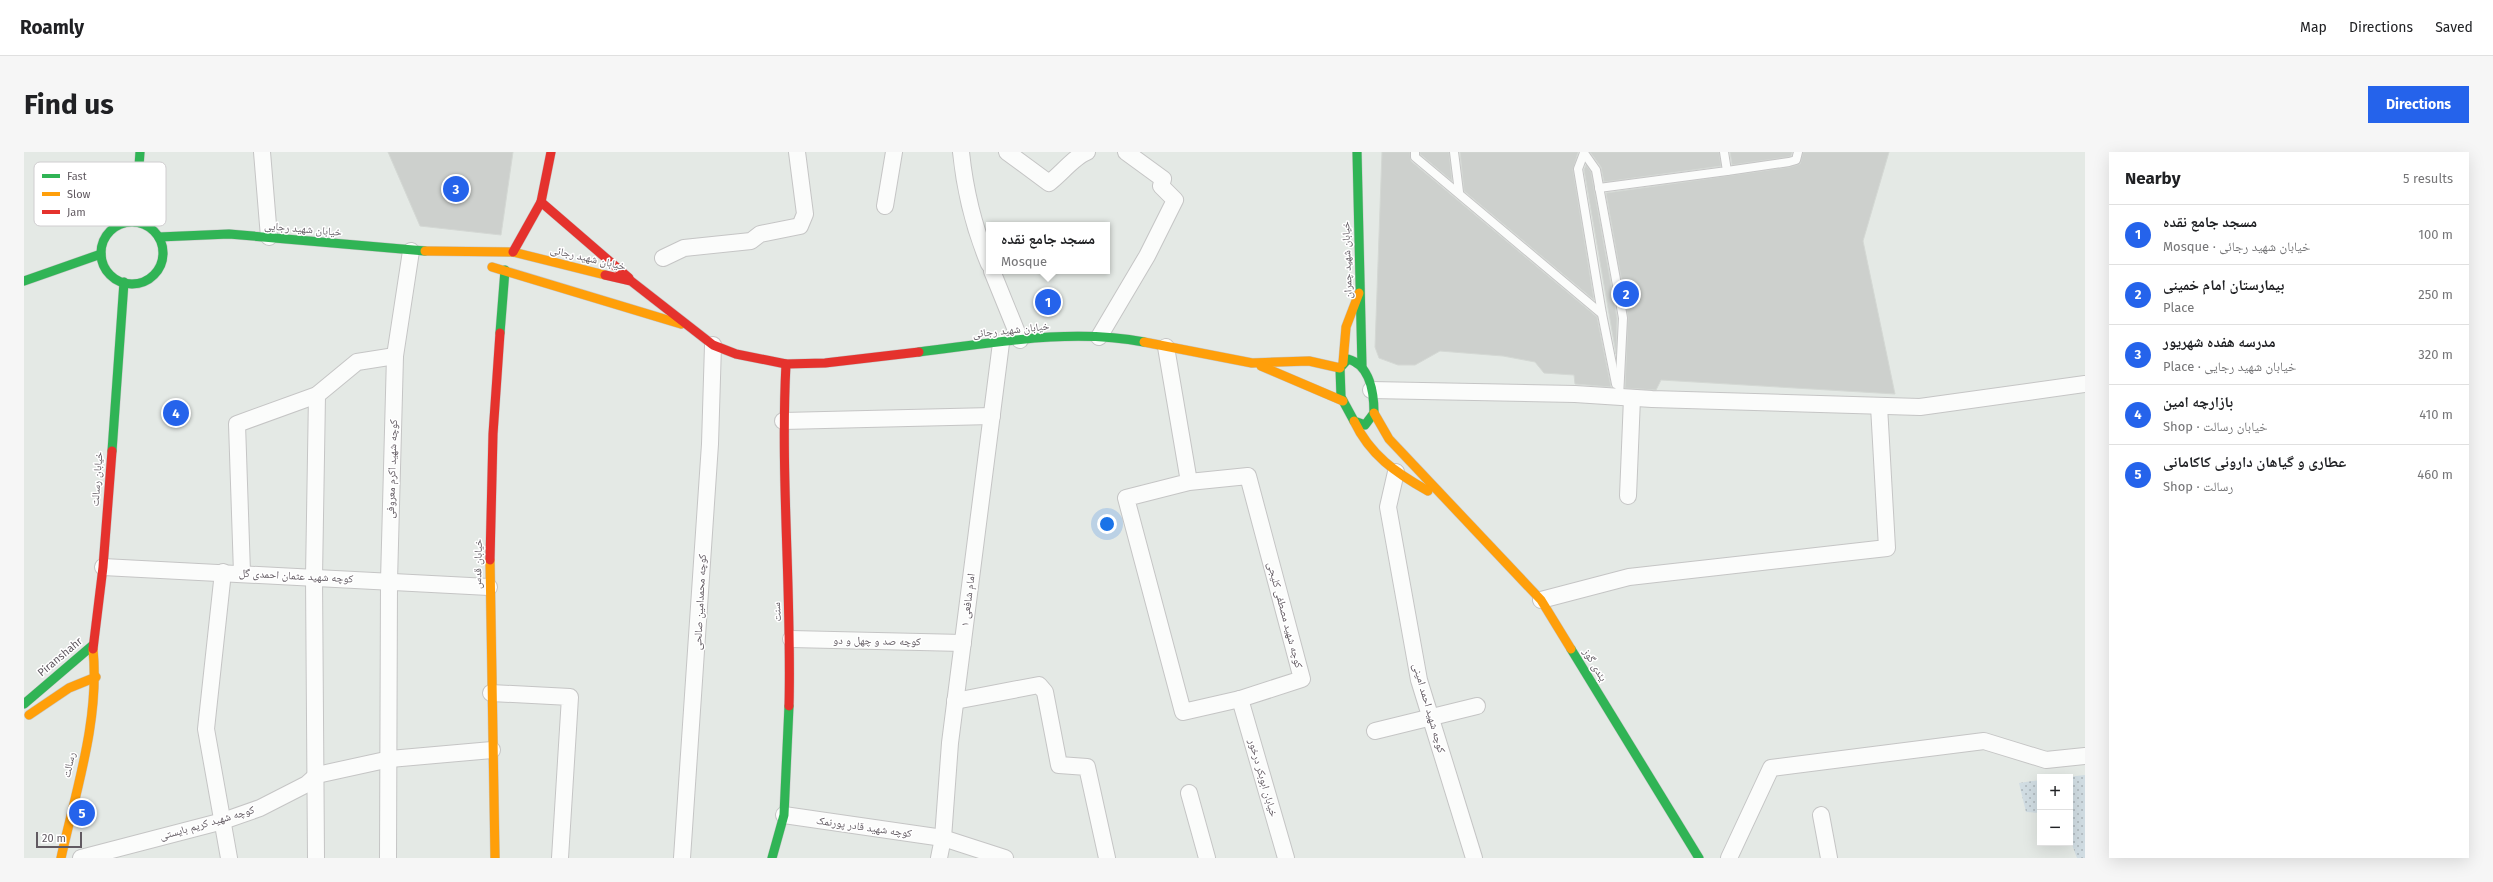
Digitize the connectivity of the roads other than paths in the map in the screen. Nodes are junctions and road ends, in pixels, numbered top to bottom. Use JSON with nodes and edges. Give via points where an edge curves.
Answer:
{"nodes":[{"id":1,"x":140,"y":152,"type":"edge"},
{"id":2,"x":263,"y":152,"type":"edge"},
{"id":3,"x":551,"y":152,"type":"edge"},
{"id":4,"x":798,"y":152,"type":"edge"},
{"id":5,"x":894,"y":152,"type":"edge"},
{"id":6,"x":961,"y":152,"type":"edge"},
{"id":7,"x":1007,"y":152,"type":"edge"},
{"id":8,"x":1087,"y":152,"type":"edge"},
{"id":9,"x":1126,"y":152,"type":"edge"},
{"id":10,"x":1357,"y":152,"type":"edge"},
{"id":11,"x":1415,"y":152,"type":"edge"},
{"id":12,"x":1454,"y":152,"type":"edge"},
{"id":13,"x":1724,"y":152,"type":"edge"},
{"id":14,"x":1798,"y":152,"type":"edge"},
{"id":15,"x":139,"y":162,"type":"edge"},
{"id":16,"x":1726,"y":171,"type":"junction"},
{"id":17,"x":1600,"y":188,"type":"junction"},
{"id":18,"x":1459,"y":192,"type":"junction"},
{"id":19,"x":541,"y":202,"type":"junction"},
{"id":20,"x":884,"y":206,"type":"dead end"},
{"id":21,"x":120,"y":226,"type":"edge"},
{"id":22,"x":144,"y":226,"type":"edge"},
{"id":23,"x":159,"y":238,"type":"junction"},
{"id":24,"x":269,"y":238,"type":"junction"},
{"id":25,"x":411,"y":250,"type":"junction"},
{"id":26,"x":513,"y":252,"type":"junction"},
{"id":27,"x":444,"y":253,"type":"junction"},
{"id":28,"x":101,"y":254,"type":"junction"},
{"id":29,"x":986,"y":256,"type":"edge"},
{"id":30,"x":663,"y":258,"type":"dead end"},
{"id":31,"x":505,"y":270,"type":"junction"},
{"id":32,"x":993,"y":274,"type":"edge"},
{"id":33,"x":24,"y":281,"type":"edge"},
{"id":34,"x":124,"y":282,"type":"junction"},
{"id":35,"x":630,"y":289,"type":"junction"},
{"id":36,"x":1359,"y":292,"type":"junction"},
{"id":37,"x":620,"y":307,"type":"junction"},
{"id":38,"x":1602,"y":314,"type":"junction"},
{"id":39,"x":690,"y":327,"type":"junction"},
{"id":40,"x":1099,"y":337,"type":"junction"},
{"id":41,"x":1020,"y":340,"type":"junction"},
{"id":42,"x":1001,"y":343,"type":"junction"},
{"id":43,"x":713,"y":345,"type":"junction"},
{"id":44,"x":1166,"y":347,"type":"junction"},
{"id":45,"x":395,"y":356,"type":"junction"},
{"id":46,"x":1252,"y":363,"type":"junction"},
{"id":47,"x":786,"y":364,"type":"junction"},
{"id":48,"x":1342,"y":366,"type":"junction"},
{"id":49,"x":1362,"y":367,"type":"junction"},
{"id":50,"x":2085,"y":384,"type":"edge"},
{"id":51,"x":1372,"y":390,"type":"junction"},
{"id":52,"x":317,"y":396,"type":"junction"},
{"id":53,"x":1625,"y":397,"type":"junction"},
{"id":54,"x":1343,"y":401,"type":"junction"},
{"id":55,"x":1879,"y":406,"type":"junction"},
{"id":56,"x":1374,"y":413,"type":"junction"},
{"id":57,"x":992,"y":416,"type":"junction"},
{"id":58,"x":784,"y":421,"type":"junction"},
{"id":59,"x":1354,"y":421,"type":"junction"},
{"id":60,"x":1396,"y":472,"type":"junction"},
{"id":61,"x":1189,"y":482,"type":"junction"},
{"id":62,"x":1628,"y":496,"type":"dead end"},
{"id":63,"x":1449,"y":502,"type":"junction"},
{"id":64,"x":103,"y":567,"type":"junction"},
{"id":65,"x":223,"y":572,"type":"junction"},
{"id":66,"x":242,"y":573,"type":"junction"},
{"id":67,"x":314,"y":577,"type":"junction"},
{"id":68,"x":389,"y":581,"type":"junction"},
{"id":69,"x":489,"y":587,"type":"junction"},
{"id":70,"x":1541,"y":600,"type":"junction"},
{"id":71,"x":791,"y":639,"type":"junction"},
{"id":72,"x":963,"y":643,"type":"junction"},
{"id":73,"x":93,"y":645,"type":"junction"},
{"id":74,"x":96,"y":677,"type":"junction"},
{"id":75,"x":491,"y":693,"type":"junction"},
{"id":76,"x":1240,"y":698,"type":"junction"},
{"id":77,"x":955,"y":701,"type":"junction"},
{"id":78,"x":24,"y":704,"type":"edge"},
{"id":79,"x":1477,"y":706,"type":"dead end"},
{"id":80,"x":1431,"y":717,"type":"junction"},
{"id":81,"x":24,"y":718,"type":"edge"},
{"id":82,"x":1375,"y":731,"type":"dead end"},
{"id":83,"x":492,"y":750,"type":"junction"},
{"id":84,"x":2085,"y":756,"type":"edge"},
{"id":85,"x":390,"y":758,"type":"junction"},
{"id":86,"x":317,"y":775,"type":"junction"},
{"id":87,"x":1189,"y":793,"type":"dead end"},
{"id":88,"x":784,"y":815,"type":"junction"},
{"id":89,"x":1821,"y":815,"type":"dead end"},
{"id":90,"x":223,"y":820,"type":"junction"},
{"id":91,"x":943,"y":838,"type":"junction"},
{"id":92,"x":61,"y":858,"type":"edge"},
{"id":93,"x":81,"y":858,"type":"edge"},
{"id":94,"x":229,"y":858,"type":"edge"},
{"id":95,"x":316,"y":858,"type":"edge"},
{"id":96,"x":388,"y":858,"type":"edge"},
{"id":97,"x":495,"y":858,"type":"edge"},
{"id":98,"x":560,"y":858,"type":"edge"},
{"id":99,"x":682,"y":858,"type":"edge"},
{"id":100,"x":772,"y":858,"type":"edge"},
{"id":101,"x":939,"y":858,"type":"edge"},
{"id":102,"x":1005,"y":858,"type":"edge"},
{"id":103,"x":1107,"y":858,"type":"edge"},
{"id":104,"x":1207,"y":858,"type":"edge"},
{"id":105,"x":1286,"y":858,"type":"edge"},
{"id":106,"x":1474,"y":858,"type":"edge"},
{"id":107,"x":1699,"y":858,"type":"edge"},
{"id":108,"x":1729,"y":858,"type":"edge"},
{"id":109,"x":1829,"y":858,"type":"edge"}],
"edges":[{"from":1,"to":15,"type":"main road"},
{"from":2,"to":24,"type":"street"},
{"from":3,"to":19,"type":"main road"},
{"from":4,"to":30,"type":"street","via":[[804,214],[800,226],[760,234],[751,241],[684,248]]},
{"from":5,"to":20,"type":"street"},
{"from":6,"to":29,"type":"street","via":[[972,217]]},
{"from":7,"to":8,"type":"street","via":[[1050,183],[1080,154]]},
{"from":9,"to":40,"type":"street","via":[[1163,178],[1161,186],[1175,200],[1147,256]]},
{"from":10,"to":36,"type":"main road","name":"خیابان شهید چمران"},
{"from":11,"to":18,"type":"lane","via":[[1415,157]]},
{"from":12,"to":18,"type":"lane"},
{"from":13,"to":16,"type":"lane"},
{"from":14,"to":16,"type":"lane","via":[[1796,160],[1789,162]]},
{"from":16,"to":17,"type":"lane"},
{"from":17,"to":38,"type":"lane","via":[[1596,170],[1584,154],[1578,169]]},
{"from":17,"to":53,"type":"lane","via":[[1623,318]]},
{"from":18,"to":38,"type":"lane"},
{"from":19,"to":26,"type":"main road"},
{"from":19,"to":35,"type":"main road"},
{"from":21,"to":28,"type":"main road","via":[[108,233]]},
{"from":22,"to":23,"type":"main road","via":[[153,230]]},
{"from":23,"to":24,"type":"main road","name":"خیابان شهید رجایی","via":[[229,234]]},
{"from":23,"to":34,"type":"main road","via":[[163,257],[155,274],[140,283]]},
{"from":24,"to":25,"type":"main road","name":"خیابان شهید رجایی"},
{"from":25,"to":27,"type":"main road","name":"خیابان شهید رجایی"},
{"from":25,"to":45,"type":"street","name":"کوچه شهید اکرم معروفی"},
{"from":26,"to":27,"type":"main road","name":"خیابان شهید رجایی"},
{"from":26,"to":35,"type":"main road","name":"خیابان شهید رجائی"},
{"from":27,"to":31,"type":"main road","name":"خیابان شهید رجایی"},
{"from":28,"to":33,"type":"main road"},
{"from":28,"to":34,"type":"main road","via":[[107,270],[113,277]]},
{"from":31,"to":37,"type":"main road","name":"خیابان شهید رجائی","via":[[574,290]]},
{"from":31,"to":69,"type":"main road","name":"خیابان قدس","via":[[493,434]]},
{"from":32,"to":41,"type":"street"},
{"from":34,"to":64,"type":"main road","name":"خیابان رسالت"},
{"from":35,"to":37,"type":"main road"},
{"from":35,"to":39,"type":"main road","name":"خیابان شهید رجائی"},
{"from":36,"to":48,"type":"main road","via":[[1344,327]]},
{"from":36,"to":49,"type":"main road","name":"خیابان شهید چمران"},
{"from":37,"to":39,"type":"main road","name":"خیابان شهید رجائی"},
{"from":38,"to":53,"type":"lane"},
{"from":39,"to":43,"type":"main road","name":"خیابان شهید رجائی"},
{"from":40,"to":41,"type":"main road","name":"خیابان شهید رجائی"},
{"from":40,"to":44,"type":"main road","name":"خیابان شهید رجائی","via":[[1129,339]]},
{"from":41,"to":42,"type":"main road","name":"خیابان شهید رجائی"},
{"from":42,"to":47,"type":"main road","name":"خیابان شهید رجائی","via":[[825,363]]},
{"from":42,"to":57,"type":"street","name":"امام شافعی ۱"},
{"from":43,"to":47,"type":"main road","name":"خیابان شهید رجائی","via":[[736,354]]},
{"from":43,"to":99,"type":"street","name":"کوچه محمدامین صالحی","via":[[710,444]]},
{"from":44,"to":46,"type":"main road","name":"خیابان شهید رجائی"},
{"from":44,"to":61,"type":"street"},
{"from":45,"to":52,"type":"street","via":[[357,362]]},
{"from":45,"to":68,"type":"street","name":"کوچه شهید اکرم معروفی"},
{"from":46,"to":48,"type":"main road","name":"خیابان شهید رجائی","via":[[1309,361]]},
{"from":46,"to":54,"type":"main road"},
{"from":47,"to":58,"type":"main road","name":"سنت"},
{"from":48,"to":49,"type":"main road","name":"خیابان شهید رجائی","via":[[1352,360]]},
{"from":48,"to":54,"type":"main road","via":[[1339,383]]},
{"from":49,"to":51,"type":"main road"},
{"from":50,"to":55,"type":"street","via":[[1920,407]]},
{"from":51,"to":53,"type":"street"},
{"from":51,"to":56,"type":"main road"},
{"from":52,"to":66,"type":"street","via":[[237,424]]},
{"from":52,"to":67,"type":"street"},
{"from":53,"to":55,"type":"street"},
{"from":53,"to":62,"type":"street"},
{"from":54,"to":59,"type":"main road"},
{"from":55,"to":70,"type":"street","via":[[1887,548],[1629,577]]},
{"from":56,"to":59,"type":"main road","via":[[1364,425]]},
{"from":56,"to":63,"type":"main road","name":"یئدی گوز","via":[[1389,439]]},
{"from":57,"to":58,"type":"street"},
{"from":57,"to":72,"type":"street","name":"امام شافعی ۱"},
{"from":58,"to":71,"type":"main road","name":"سنت","via":[[786,554]]},
{"from":59,"to":60,"type":"main road","via":[[1360,436],[1374,455]]},
{"from":60,"to":63,"type":"main road"},
{"from":60,"to":80,"type":"street","name":"کوچه شهید احمد امینی","via":[[1388,507],[1418,680]]},
{"from":61,"to":76,"type":"street","name":"کوچه شهید مصطفی کلیجی","via":[[1248,476],[1302,679]]},
{"from":61,"to":76,"type":"street","name":"کوچه شهید مصطفی کلیجی","via":[[1126,498],[1183,712]]},
{"from":63,"to":70,"type":"main road","name":"یئدی گوز"},
{"from":64,"to":65,"type":"street","name":"کوچه شهید عثمان احمدی گل"},
{"from":64,"to":73,"type":"main road","name":"خیابان رسالت"},
{"from":65,"to":66,"type":"street","name":"کوچه شهید عثمان احمدی گل"},
{"from":65,"to":90,"type":"street","via":[[206,729]]},
{"from":66,"to":67,"type":"street","name":"کوچه شهید عثمان احمدی گل"},
{"from":67,"to":68,"type":"street","name":"کوچه شهید عثمان احمدی گل"},
{"from":67,"to":86,"type":"street"},
{"from":68,"to":69,"type":"street","name":"کوچه شهید عثمان احمدی گل"},
{"from":68,"to":85,"type":"street","name":"کوچه شهید اکرم معروفی"},
{"from":69,"to":75,"type":"main road","name":"خیابان قدس"},
{"from":70,"to":107,"type":"main road","name":"یئدی گوز"},
{"from":71,"to":72,"type":"street","name":"کوچه صد و چهل و دو"},
{"from":71,"to":88,"type":"main road","name":"سنت","via":[[788,765]]},
{"from":72,"to":77,"type":"street","name":"امام شافعی ۱"},
{"from":73,"to":74,"type":"main road","name":"خیابان رسالت"},
{"from":73,"to":78,"type":"main road","name":"Piranshahr"},
{"from":74,"to":81,"type":"main road","via":[[69,688]]},
{"from":74,"to":92,"type":"main road","name":"رسالت","via":[[90,728]]},
{"from":75,"to":83,"type":"main road","name":"خیابان قدس"},
{"from":75,"to":98,"type":"street","via":[[570,697]]},
{"from":76,"to":105,"type":"street","name":"خیابان ابوبکر درخور"},
{"from":77,"to":91,"type":"street","name":"امام شافعی ۱"},
{"from":77,"to":103,"type":"street","via":[[1039,685],[1045,692],[1059,765],[1087,767]]},
{"from":79,"to":80,"type":"street"},
{"from":80,"to":82,"type":"street"},
{"from":80,"to":106,"type":"street","name":"کوچه شهید احمد امینی"},
{"from":83,"to":85,"type":"street","name":"کوچه شهید کریم بایستی"},
{"from":83,"to":97,"type":"main road","name":"خیابان قدس"},
{"from":84,"to":108,"type":"street","via":[[2046,760],[1984,741],[1771,768]]},
{"from":85,"to":86,"type":"street","name":"کوچه شهید کریم بایستی"},
{"from":85,"to":96,"type":"street","name":"کوچه شهید اکرم معروفی"},
{"from":86,"to":90,"type":"street","name":"کوچه شهید کریم بایستی","via":[[307,784],[260,808]]},
{"from":86,"to":95,"type":"street"},
{"from":87,"to":104,"type":"street"},
{"from":88,"to":91,"type":"street","name":"کوچه شهید قادر پورنمک"},
{"from":88,"to":100,"type":"main road","name":"سنت"},
{"from":89,"to":109,"type":"street"},
{"from":90,"to":93,"type":"street","name":"کوچه شهید کریم بایستی"},
{"from":90,"to":94,"type":"street"},
{"from":91,"to":101,"type":"street","name":"امام شافعی ۱"},
{"from":91,"to":102,"type":"street","name":"کوچه شهید قادر پورنمک"}]}
